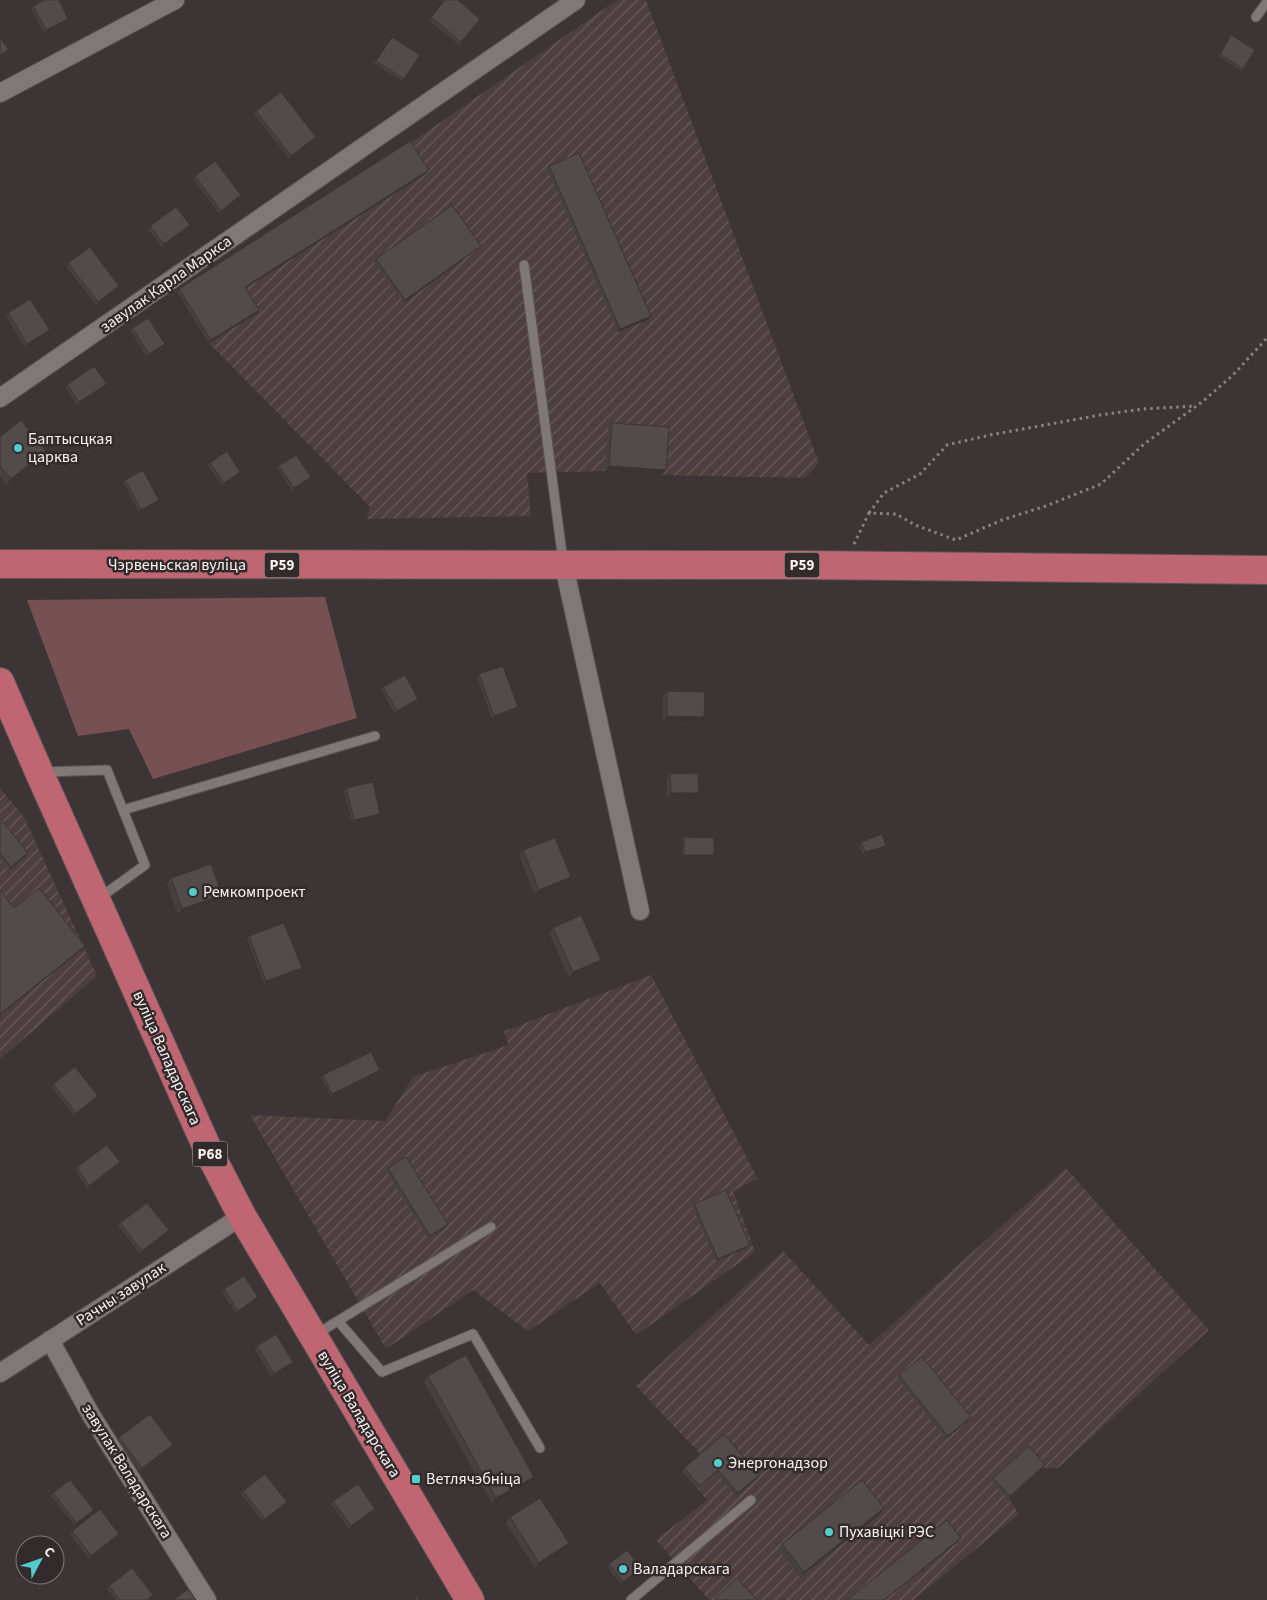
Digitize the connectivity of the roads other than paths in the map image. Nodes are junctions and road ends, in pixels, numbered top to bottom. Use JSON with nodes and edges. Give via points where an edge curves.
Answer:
{"nodes":[{"id":1,"x":175,"y":0,"type":"edge"},
{"id":2,"x":576,"y":0,"type":"edge"},
{"id":3,"x":1267,"y":2,"type":"edge"},
{"id":4,"x":1256,"y":17,"type":"dead end"},
{"id":5,"x":0,"y":93,"type":"edge"},
{"id":6,"x":524,"y":265,"type":"dead end"},
{"id":7,"x":0,"y":398,"type":"edge"},
{"id":8,"x":0,"y":564,"type":"edge"},
{"id":9,"x":564,"y":566,"type":"junction"},
{"id":10,"x":1267,"y":570,"type":"edge"},
{"id":11,"x":0,"y":682,"type":"edge"},
{"id":12,"x":375,"y":736,"type":"dead end"},
{"id":13,"x":39,"y":772,"type":"junction"},
{"id":14,"x":123,"y":810,"type":"junction"},
{"id":15,"x":96,"y":900,"type":"junction"},
{"id":16,"x":640,"y":911,"type":"dead end"},
{"id":17,"x":242,"y":1216,"type":"junction"},
{"id":18,"x":491,"y":1227,"type":"dead end"},
{"id":19,"x":338,"y":1321,"type":"junction"},
{"id":20,"x":312,"y":1336,"type":"junction"},
{"id":21,"x":50,"y":1340,"type":"junction"},
{"id":22,"x":0,"y":1373,"type":"edge"},
{"id":23,"x":540,"y":1448,"type":"dead end"},
{"id":24,"x":751,"y":1500,"type":"dead end"},
{"id":25,"x":207,"y":1600,"type":"edge"},
{"id":26,"x":470,"y":1600,"type":"edge"},
{"id":27,"x":631,"y":1600,"type":"edge"}],
"edges":[{"from":1,"to":5,"type":"street"},
{"from":2,"to":7,"type":"street","name":"завулак Карла Маркса"},
{"from":3,"to":4,"type":"lane"},
{"from":6,"to":9,"type":"lane"},
{"from":8,"to":9,"type":"main road","name":"Чэрвеньская вуліца","number":"Р59"},
{"from":9,"to":10,"type":"main road","number":"Р59"},
{"from":9,"to":16,"type":"street"},
{"from":11,"to":13,"type":"main road","name":"вуліца Валадарскага","number":"Р68"},
{"from":12,"to":14,"type":"lane"},
{"from":13,"to":14,"type":"lane","via":[[107,770]]},
{"from":13,"to":15,"type":"main road","name":"вуліца Валадарскага","number":"Р68"},
{"from":14,"to":15,"type":"lane","via":[[145,865]]},
{"from":15,"to":17,"type":"main road","name":"вуліца Валадарскага","number":"Р68","via":[[209,1152]]},
{"from":17,"to":20,"type":"main road","name":"вуліца Валадарскага","number":"Р68"},
{"from":17,"to":21,"type":"street","name":"Рачны завулак"},
{"from":18,"to":19,"type":"lane"},
{"from":19,"to":20,"type":"lane"},
{"from":19,"to":23,"type":"lane","via":[[382,1372],[473,1334]]},
{"from":20,"to":26,"type":"main road","name":"вуліца Валадарскага","number":"Р68"},
{"from":21,"to":22,"type":"street","name":"Рачны завулак"},
{"from":21,"to":25,"type":"street","name":"завулак Валадарскага","via":[[91,1415]]},
{"from":24,"to":27,"type":"lane"}]}
